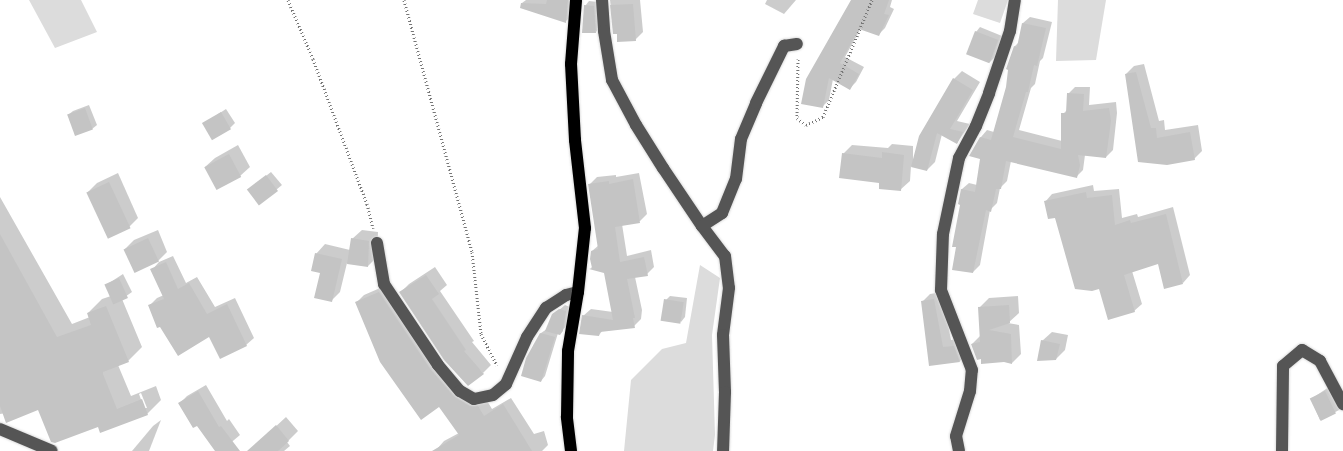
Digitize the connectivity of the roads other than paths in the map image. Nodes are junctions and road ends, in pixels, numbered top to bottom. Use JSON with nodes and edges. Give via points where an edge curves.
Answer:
{"nodes":[{"id":1,"x":576,"y":0,"type":"edge"},
{"id":2,"x":602,"y":0,"type":"edge"},
{"id":3,"x":1016,"y":0,"type":"edge"},
{"id":4,"x":797,"y":44,"type":"road end"},
{"id":5,"x":702,"y":226,"type":"junction"},
{"id":6,"x":376,"y":243,"type":"road end"},
{"id":7,"x":578,"y":292,"type":"junction"},
{"id":8,"x":1343,"y":404,"type":"edge"},
{"id":9,"x":0,"y":429,"type":"edge"},
{"id":10,"x":52,"y":451,"type":"edge"},
{"id":11,"x":571,"y":451,"type":"edge"},
{"id":12,"x":722,"y":451,"type":"edge"},
{"id":13,"x":959,"y":451,"type":"edge"},
{"id":14,"x":1282,"y":451,"type":"edge"}],
"edges":[{"from":1,"to":7,"type":"main road","via":[[571,64],[585,228]]},
{"from":2,"to":5,"type":"street","via":[[612,80],[636,125]]},
{"from":3,"to":13,"type":"street","via":[[1010,32],[989,93],[959,158],[943,234],[941,290],[972,370],[970,391],[956,436]]},
{"from":4,"to":5,"type":"street","via":[[784,46],[756,103],[741,139],[736,179],[722,213]]},
{"from":5,"to":12,"type":"street","via":[[725,256],[729,288],[723,335]]},
{"from":6,"to":7,"type":"street","via":[[384,284],[438,365],[460,391],[474,399],[493,395],[506,384],[528,336],[546,308],[566,295]]},
{"from":7,"to":11,"type":"main road","via":[[568,351],[567,416]]},
{"from":8,"to":14,"type":"street","via":[[1320,361],[1302,350],[1283,366]]},
{"from":9,"to":10,"type":"street"}]}
